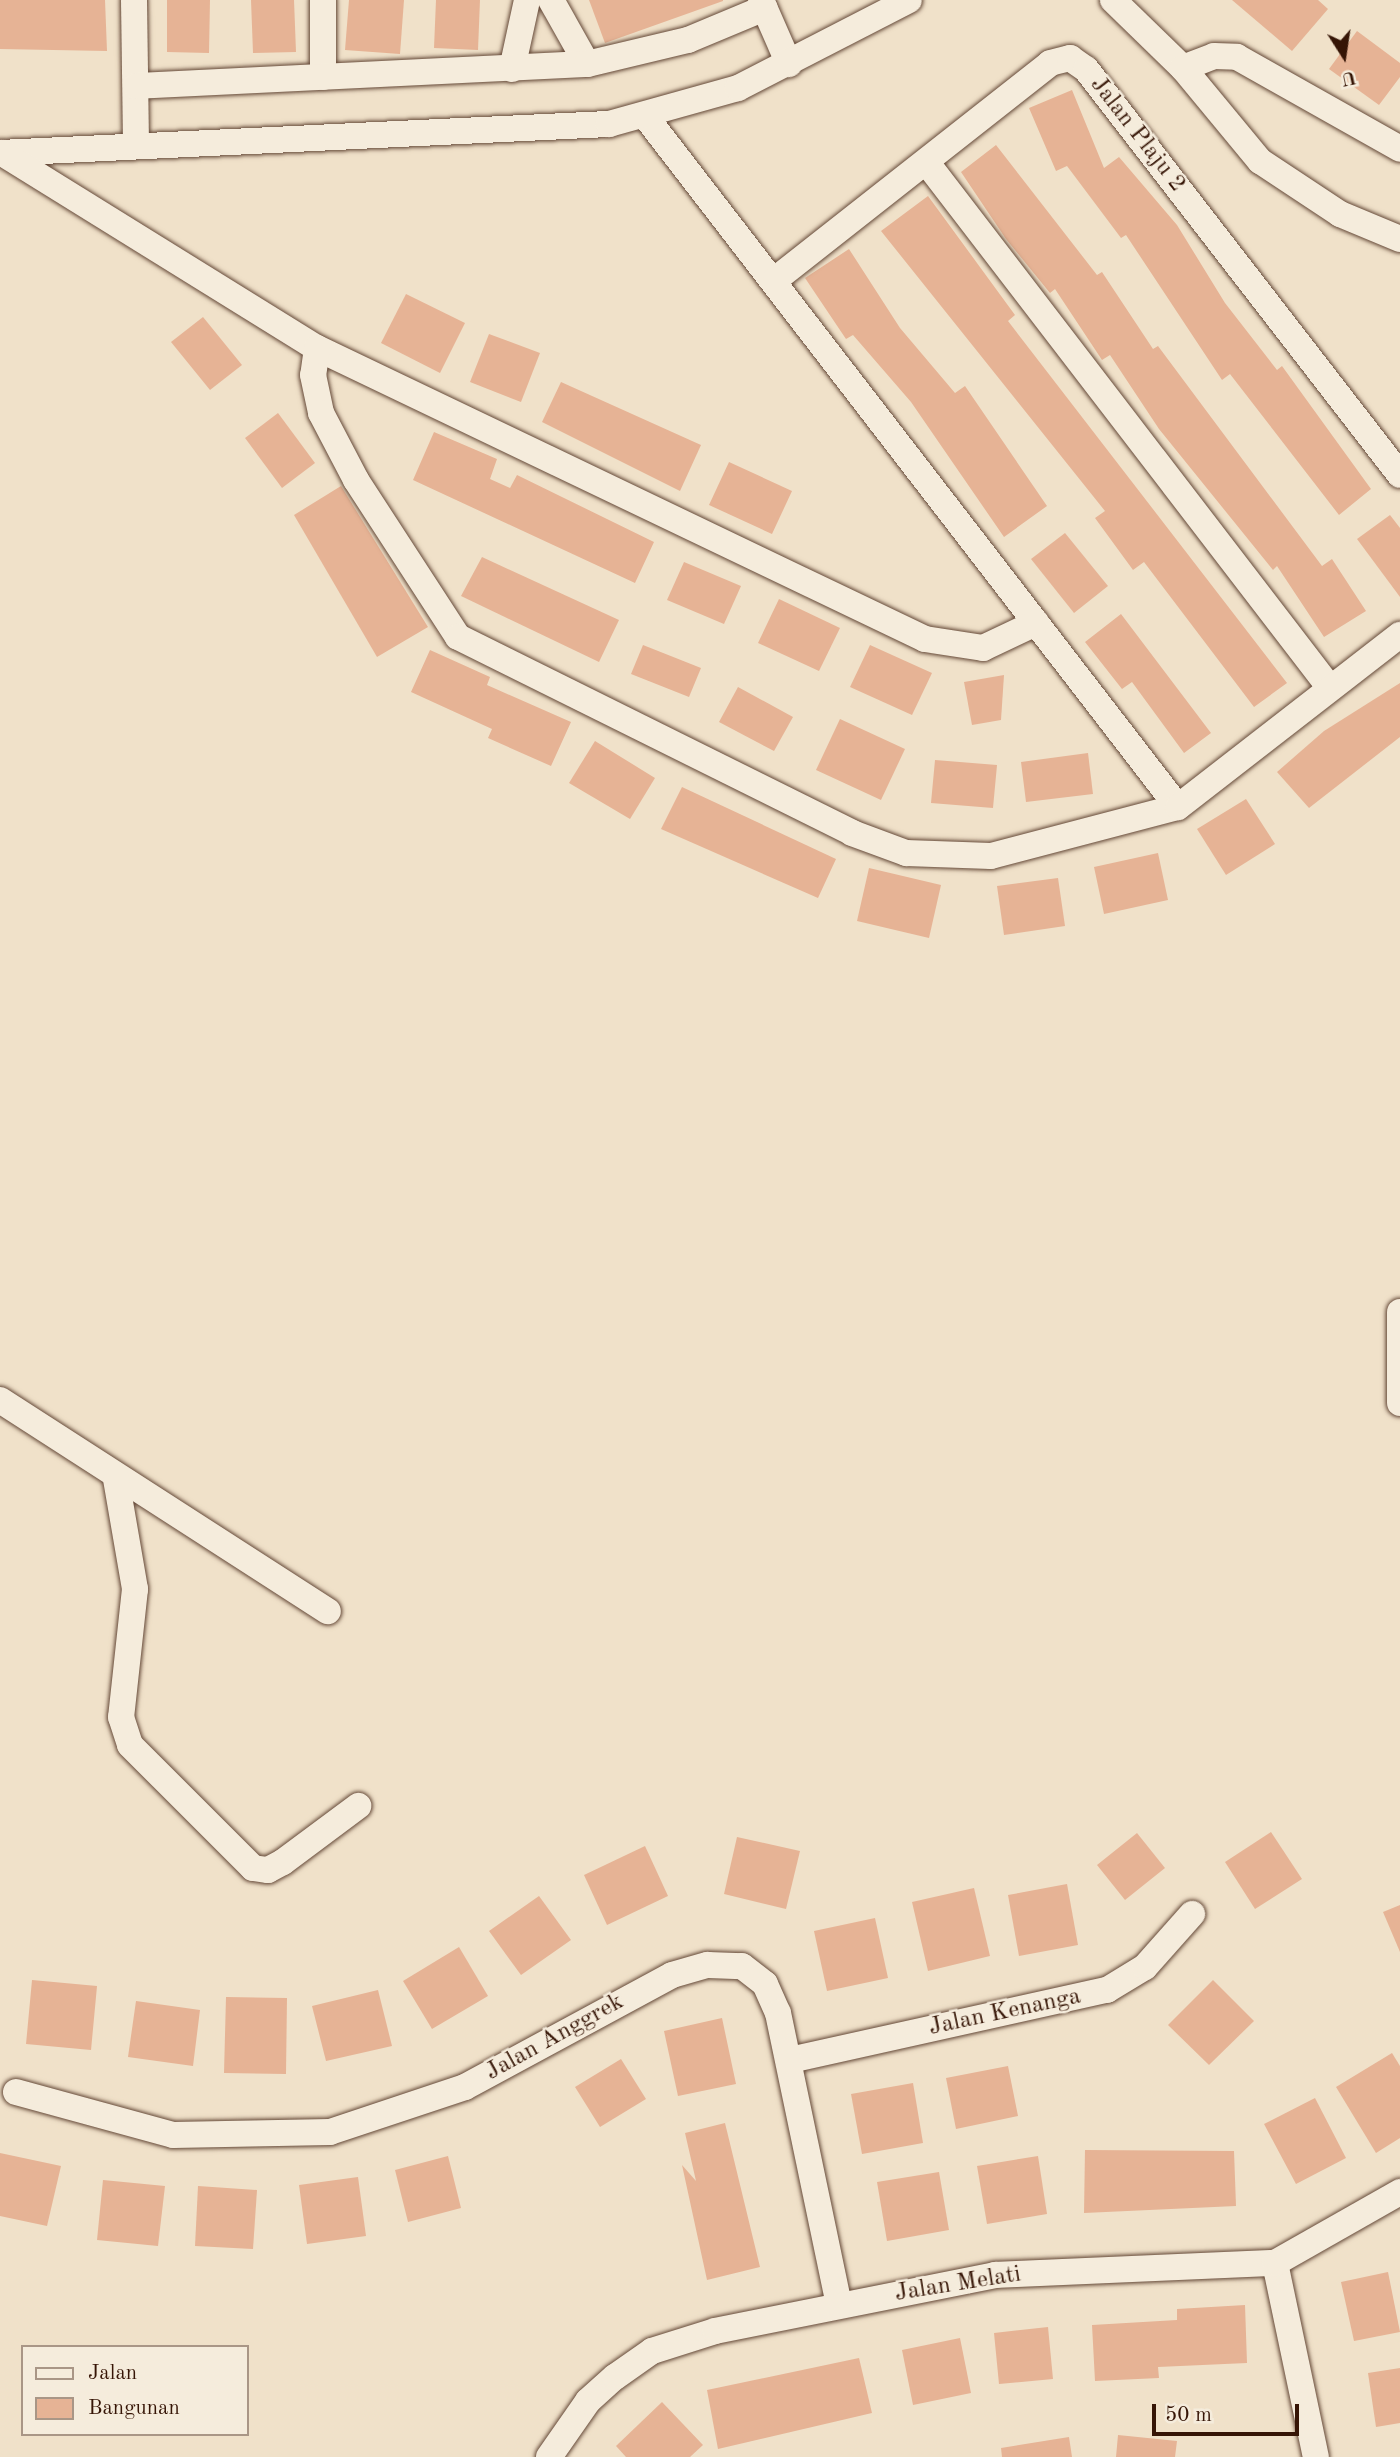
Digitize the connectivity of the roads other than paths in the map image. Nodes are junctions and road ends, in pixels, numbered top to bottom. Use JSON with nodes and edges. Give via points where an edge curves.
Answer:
{"nodes":[{"id":1,"x":134,"y":0,"type":"edge"},
{"id":2,"x":323,"y":0,"type":"edge"},
{"id":3,"x":527,"y":0,"type":"edge"},
{"id":4,"x":551,"y":0,"type":"edge"},
{"id":5,"x":1113,"y":0,"type":"edge"},
{"id":6,"x":905,"y":1,"type":"edge"},
{"id":7,"x":763,"y":4,"type":"edge"},
{"id":8,"x":587,"y":64,"type":"junction"},
{"id":9,"x":789,"y":64,"type":"junction"},
{"id":10,"x":1182,"y":68,"type":"junction"},
{"id":11,"x":512,"y":69,"type":"junction"},
{"id":12,"x":323,"y":77,"type":"junction"},
{"id":13,"x":136,"y":86,"type":"junction"},
{"id":14,"x":646,"y":117,"type":"junction"},
{"id":15,"x":136,"y":146,"type":"junction"},
{"id":16,"x":1400,"y":149,"type":"edge"},
{"id":17,"x":1,"y":153,"type":"edge"},
{"id":18,"x":927,"y":163,"type":"junction"},
{"id":19,"x":1400,"y":239,"type":"edge"},
{"id":20,"x":776,"y":279,"type":"junction"},
{"id":21,"x":317,"y":348,"type":"junction"},
{"id":22,"x":1400,"y":475,"type":"edge"},
{"id":23,"x":1036,"y":623,"type":"junction"},
{"id":24,"x":1400,"y":635,"type":"edge"},
{"id":25,"x":1330,"y":688,"type":"junction"},
{"id":26,"x":1178,"y":807,"type":"junction"},
{"id":27,"x":1400,"y":1312,"type":"edge"},
{"id":28,"x":0,"y":1400,"type":"edge"},
{"id":29,"x":1400,"y":1403,"type":"edge"},
{"id":30,"x":116,"y":1479,"type":"junction"},
{"id":31,"x":328,"y":1611,"type":"dead end"},
{"id":32,"x":358,"y":1806,"type":"dead end"},
{"id":33,"x":1192,"y":1914,"type":"dead end"},
{"id":34,"x":790,"y":2060,"type":"junction"},
{"id":35,"x":16,"y":2092,"type":"dead end"},
{"id":36,"x":1400,"y":2192,"type":"edge"},
{"id":37,"x":1275,"y":2263,"type":"junction"},
{"id":38,"x":839,"y":2305,"type":"junction"},
{"id":39,"x":549,"y":2457,"type":"edge"},
{"id":40,"x":1316,"y":2457,"type":"edge"}],
"edges":[{"from":1,"to":13,"type":"street"},
{"from":2,"to":12,"type":"street"},
{"from":3,"to":11,"type":"street"},
{"from":4,"to":8,"type":"street"},
{"from":5,"to":10,"type":"street"},
{"from":6,"to":9,"type":"street"},
{"from":7,"to":8,"type":"street","via":[[688,40]]},
{"from":7,"to":9,"type":"street"},
{"from":8,"to":11,"type":"street"},
{"from":9,"to":14,"type":"street"},
{"from":10,"to":16,"type":"street","via":[[1214,56],[1237,57]]},
{"from":10,"to":19,"type":"street","via":[[1260,161],[1293,187]]},
{"from":11,"to":12,"type":"street"},
{"from":12,"to":13,"type":"street"},
{"from":13,"to":15,"type":"street"},
{"from":14,"to":15,"type":"street","via":[[476,134]]},
{"from":14,"to":20,"type":"street"},
{"from":15,"to":17,"type":"street"},
{"from":17,"to":21,"type":"street"},
{"from":18,"to":20,"type":"street","name":"Jalan Plaju 2"},
{"from":18,"to":22,"type":"street","name":"Jalan Plaju 2","via":[[1050,63],[1077,61]]},
{"from":18,"to":25,"type":"street"},
{"from":20,"to":23,"type":"street"},
{"from":21,"to":23,"type":"street","via":[[925,639],[983,648]]},
{"from":21,"to":26,"type":"street","via":[[317,402],[356,480],[444,621],[475,649],[852,833],[906,853],[991,856]]},
{"from":23,"to":26,"type":"street"},
{"from":24,"to":25,"type":"street"},
{"from":25,"to":26,"type":"street"},
{"from":27,"to":29,"type":"street"},
{"from":28,"to":30,"type":"street"},
{"from":30,"to":31,"type":"street"},
{"from":30,"to":32,"type":"street","via":[[135,1589],[121,1717],[130,1745],[253,1868],[268,1870],[283,1862]]},
{"from":33,"to":34,"type":"street","name":"Jalan Kenanga","via":[[1145,1967],[1107,1990]]},
{"from":34,"to":35,"type":"street","name":"Jalan Anggrek","via":[[760,1978],[742,1966],[708,1965],[672,1975],[465,2087],[330,2132],[253,2138],[173,2135]]},
{"from":34,"to":38,"type":"street","name":"Jalan Anggrek"},
{"from":36,"to":37,"type":"street","name":"Jalan Melati"},
{"from":37,"to":38,"type":"street","name":"Jalan Melati","via":[[995,2275]]},
{"from":37,"to":40,"type":"street"},
{"from":38,"to":39,"type":"street","name":"Jalan Melati","via":[[652,2351],[588,2401]]}]}
